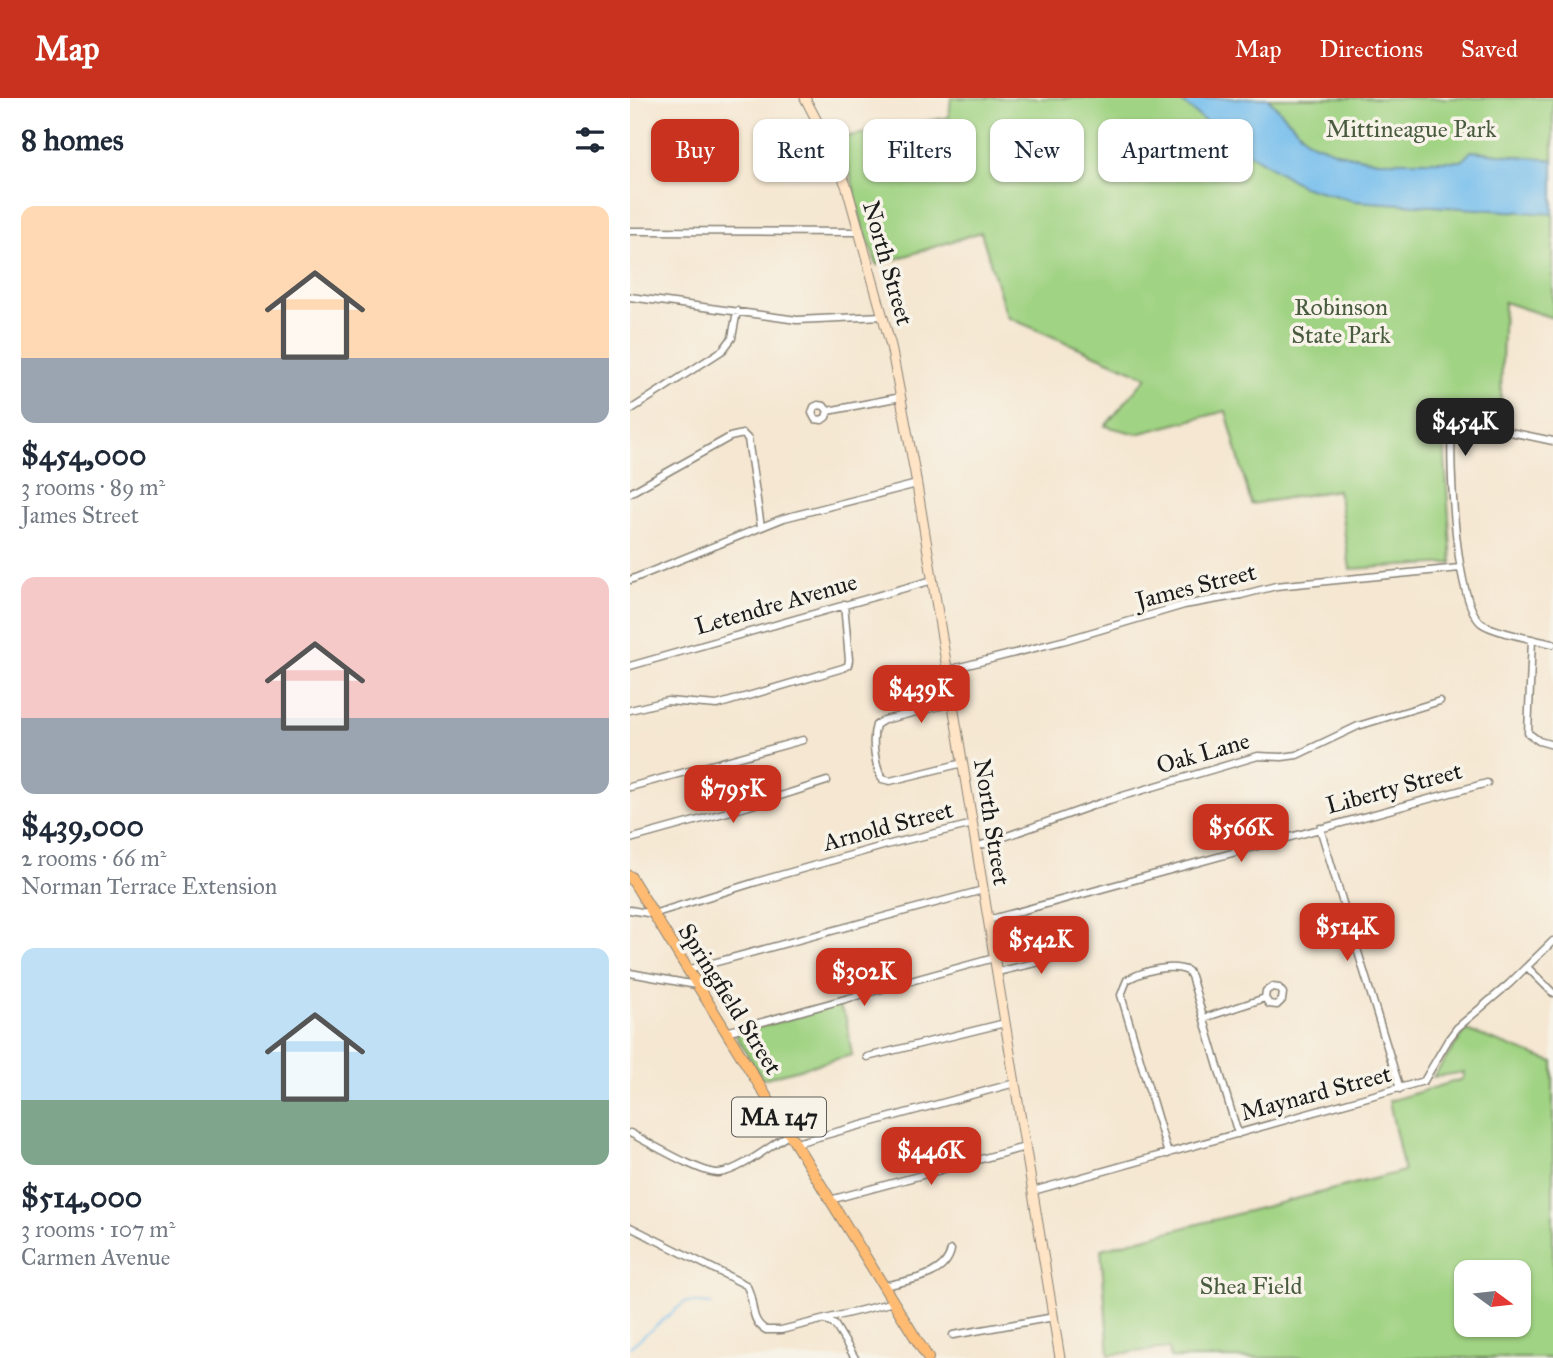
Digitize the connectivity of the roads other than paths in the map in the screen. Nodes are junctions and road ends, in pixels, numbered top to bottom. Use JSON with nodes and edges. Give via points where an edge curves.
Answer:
{"nodes":[{"id":1,"x":804,"y":98,"type":"edge"},
{"id":2,"x":630,"y":231,"type":"edge"},
{"id":3,"x":859,"y":232,"type":"junction"},
{"id":4,"x":630,"y":297,"type":"edge"},
{"id":5,"x":737,"y":311,"type":"junction"},
{"id":6,"x":883,"y":316,"type":"junction"},
{"id":7,"x":901,"y":397,"type":"junction"},
{"id":8,"x":630,"y":410,"type":"edge"},
{"id":9,"x":828,"y":411,"type":"dead end"},
{"id":10,"x":1553,"y":441,"type":"edge"},
{"id":11,"x":917,"y":484,"type":"junction"},
{"id":12,"x":630,"y":493,"type":"edge"},
{"id":13,"x":761,"y":527,"type":"junction"},
{"id":14,"x":1460,"y":568,"type":"junction"},
{"id":15,"x":630,"y":580,"type":"edge"},
{"id":16,"x":933,"y":580,"type":"junction"},
{"id":17,"x":844,"y":604,"type":"junction"},
{"id":18,"x":1532,"y":639,"type":"junction"},
{"id":19,"x":1553,"y":645,"type":"edge"},
{"id":20,"x":630,"y":666,"type":"edge"},
{"id":21,"x":948,"y":670,"type":"junction"},
{"id":22,"x":1440,"y":701,"type":"dead end"},
{"id":23,"x":953,"y":703,"type":"junction"},
{"id":24,"x":630,"y":710,"type":"edge"},
{"id":25,"x":803,"y":740,"type":"dead end"},
{"id":26,"x":1553,"y":745,"type":"edge"},
{"id":27,"x":963,"y":763,"type":"junction"},
{"id":28,"x":827,"y":781,"type":"dead end"},
{"id":29,"x":1487,"y":783,"type":"dead end"},
{"id":30,"x":630,"y":787,"type":"edge"},
{"id":31,"x":973,"y":824,"type":"junction"},
{"id":32,"x":1320,"y":828,"type":"junction"},
{"id":33,"x":630,"y":839,"type":"edge"},
{"id":34,"x":976,"y":847,"type":"junction"},
{"id":35,"x":630,"y":876,"type":"edge"},
{"id":36,"x":984,"y":890,"type":"junction"},
{"id":37,"x":630,"y":910,"type":"edge"},
{"id":38,"x":653,"y":914,"type":"junction"},
{"id":39,"x":988,"y":920,"type":"junction"},
{"id":40,"x":1553,"y":941,"type":"edge"},
{"id":41,"x":1078,"y":953,"type":"dead end"},
{"id":42,"x":994,"y":958,"type":"junction"},
{"id":43,"x":1527,"y":967,"type":"junction"},
{"id":44,"x":687,"y":971,"type":"junction"},
{"id":45,"x":630,"y":972,"type":"edge"},
{"id":46,"x":997,"y":972,"type":"junction"},
{"id":47,"x":696,"y":985,"type":"junction"},
{"id":48,"x":1553,"y":993,"type":"edge"},
{"id":49,"x":1265,"y":998,"type":"dead end"},
{"id":50,"x":1204,"y":1018,"type":"junction"},
{"id":51,"x":1005,"y":1023,"type":"junction"},
{"id":52,"x":726,"y":1032,"type":"junction"},
{"id":53,"x":867,"y":1057,"type":"dead end"},
{"id":54,"x":1015,"y":1083,"type":"junction"},
{"id":55,"x":1400,"y":1090,"type":"junction"},
{"id":56,"x":630,"y":1133,"type":"edge"},
{"id":57,"x":1238,"y":1134,"type":"junction"},
{"id":58,"x":793,"y":1139,"type":"junction"},
{"id":59,"x":1025,"y":1147,"type":"junction"},
{"id":60,"x":1168,"y":1154,"type":"junction"},
{"id":61,"x":1032,"y":1191,"type":"junction"},
{"id":62,"x":830,"y":1200,"type":"junction"},
{"id":63,"x":630,"y":1227,"type":"edge"},
{"id":64,"x":951,"y":1250,"type":"dead end"},
{"id":65,"x":884,"y":1286,"type":"junction"},
{"id":66,"x":894,"y":1302,"type":"junction"},
{"id":67,"x":1054,"y":1317,"type":"junction"},
{"id":68,"x":823,"y":1320,"type":"junction"},
{"id":69,"x":954,"y":1335,"type":"dead end"},
{"id":70,"x":846,"y":1344,"type":"junction"},
{"id":71,"x":849,"y":1358,"type":"edge"},
{"id":72,"x":855,"y":1358,"type":"edge"},
{"id":73,"x":928,"y":1358,"type":"edge"},
{"id":74,"x":1060,"y":1358,"type":"edge"}],
"edges":[{"from":1,"to":3,"type":"main road","name":"North Street","via":[[839,166]]},
{"from":2,"to":3,"type":"street"},
{"from":3,"to":6,"type":"main road","name":"North Street"},
{"from":4,"to":5,"type":"street"},
{"from":5,"to":6,"type":"street","via":[[804,320]]},
{"from":5,"to":8,"type":"street","via":[[733,335],[723,350]]},
{"from":6,"to":7,"type":"main road","name":"North Street"},
{"from":7,"to":9,"type":"street"},
{"from":7,"to":11,"type":"main road","name":"North Street"},
{"from":10,"to":14,"type":"street","via":[[1462,422],[1452,428]]},
{"from":11,"to":13,"type":"street"},
{"from":11,"to":16,"type":"main road","name":"North Street"},
{"from":12,"to":13,"type":"street","via":[[730,437],[744,434]]},
{"from":13,"to":15,"type":"street"},
{"from":14,"to":18,"type":"street","via":[[1475,616],[1484,625]]},
{"from":14,"to":21,"type":"street","name":"James Street","via":[[1276,586],[1184,605]]},
{"from":16,"to":17,"type":"street","name":"Letendre Avenue"},
{"from":16,"to":21,"type":"main road","name":"North Street"},
{"from":17,"to":20,"type":"street","name":"Letendre Avenue"},
{"from":17,"to":24,"type":"street","via":[[849,660],[843,668],[717,705],[667,701]]},
{"from":18,"to":19,"type":"street"},
{"from":18,"to":26,"type":"street","via":[[1528,733]]},
{"from":21,"to":23,"type":"main road","name":"North Street"},
{"from":22,"to":34,"type":"street","name":"Oak Lane","via":[[1358,726],[1297,755],[1258,756],[1109,800]]},
{"from":23,"to":27,"type":"main road","name":"North Street"},
{"from":23,"to":27,"type":"street","via":[[876,725],[878,769],[882,779],[890,780]]},
{"from":25,"to":30,"type":"street"},
{"from":27,"to":31,"type":"main road","name":"North Street"},
{"from":28,"to":33,"type":"street"},
{"from":29,"to":32,"type":"street","name":"Liberty Street"},
{"from":31,"to":34,"type":"main road","name":"North Street"},
{"from":31,"to":38,"type":"street","name":"Arnold Street"},
{"from":32,"to":39,"type":"street","name":"Liberty Street"},
{"from":32,"to":55,"type":"street"},
{"from":34,"to":36,"type":"main road","name":"North Street"},
{"from":35,"to":38,"type":"main road","name":"Springfield Street","number":"MA 147"},
{"from":36,"to":39,"type":"main road","name":"North Street"},
{"from":36,"to":44,"type":"street"},
{"from":37,"to":38,"type":"street"},
{"from":38,"to":44,"type":"main road","name":"Springfield Street","number":"MA 147"},
{"from":39,"to":42,"type":"main road","name":"North Street"},
{"from":40,"to":43,"type":"street","name":"Maynard Street"},
{"from":41,"to":46,"type":"street"},
{"from":42,"to":46,"type":"main road","name":"North Street"},
{"from":42,"to":52,"type":"street"},
{"from":43,"to":48,"type":"street"},
{"from":43,"to":55,"type":"street","name":"Maynard Street","via":[[1457,1028],[1424,1082]]},
{"from":44,"to":47,"type":"main road","name":"Springfield Street","number":"MA 147"},
{"from":45,"to":47,"type":"street"},
{"from":46,"to":51,"type":"main road","name":"North Street"},
{"from":47,"to":52,"type":"main road","name":"Springfield Street","number":"MA 147"},
{"from":49,"to":50,"type":"street"},
{"from":50,"to":57,"type":"street"},
{"from":50,"to":60,"type":"street","via":[[1194,983],[1183,969],[1132,978],[1121,991]]},
{"from":51,"to":53,"type":"street"},
{"from":51,"to":54,"type":"main road","name":"North Street"},
{"from":52,"to":58,"type":"main road","name":"Springfield Street","number":"MA 147"},
{"from":54,"to":58,"type":"street"},
{"from":54,"to":59,"type":"main road","name":"North Street"},
{"from":55,"to":57,"type":"street","name":"Maynard Street"},
{"from":56,"to":58,"type":"street","via":[[702,1170],[717,1173]]},
{"from":57,"to":60,"type":"street","name":"Maynard Street"},
{"from":58,"to":62,"type":"main road","name":"Springfield Street","number":"MA 147"},
{"from":59,"to":61,"type":"main road","name":"North Street"},
{"from":59,"to":62,"type":"street"},
{"from":60,"to":61,"type":"street","name":"Maynard Street"},
{"from":61,"to":67,"type":"main road","name":"North Street"},
{"from":62,"to":65,"type":"main road","name":"Springfield Street","number":"MA 147"},
{"from":63,"to":68,"type":"street","via":[[744,1283],[751,1294],[754,1318],[764,1330]]},
{"from":64,"to":65,"type":"street","via":[[949,1260],[939,1269]]},
{"from":65,"to":66,"type":"main road","name":"Springfield Street","number":"MA 147"},
{"from":66,"to":68,"type":"street"},
{"from":66,"to":73,"type":"main road","name":"Springfield Street","number":"MA 147"},
{"from":67,"to":69,"type":"street"},
{"from":67,"to":74,"type":"main road","name":"North Street"},
{"from":68,"to":70,"type":"street","via":[[835,1325]]},
{"from":70,"to":71,"type":"street"},
{"from":70,"to":72,"type":"street"}]}
